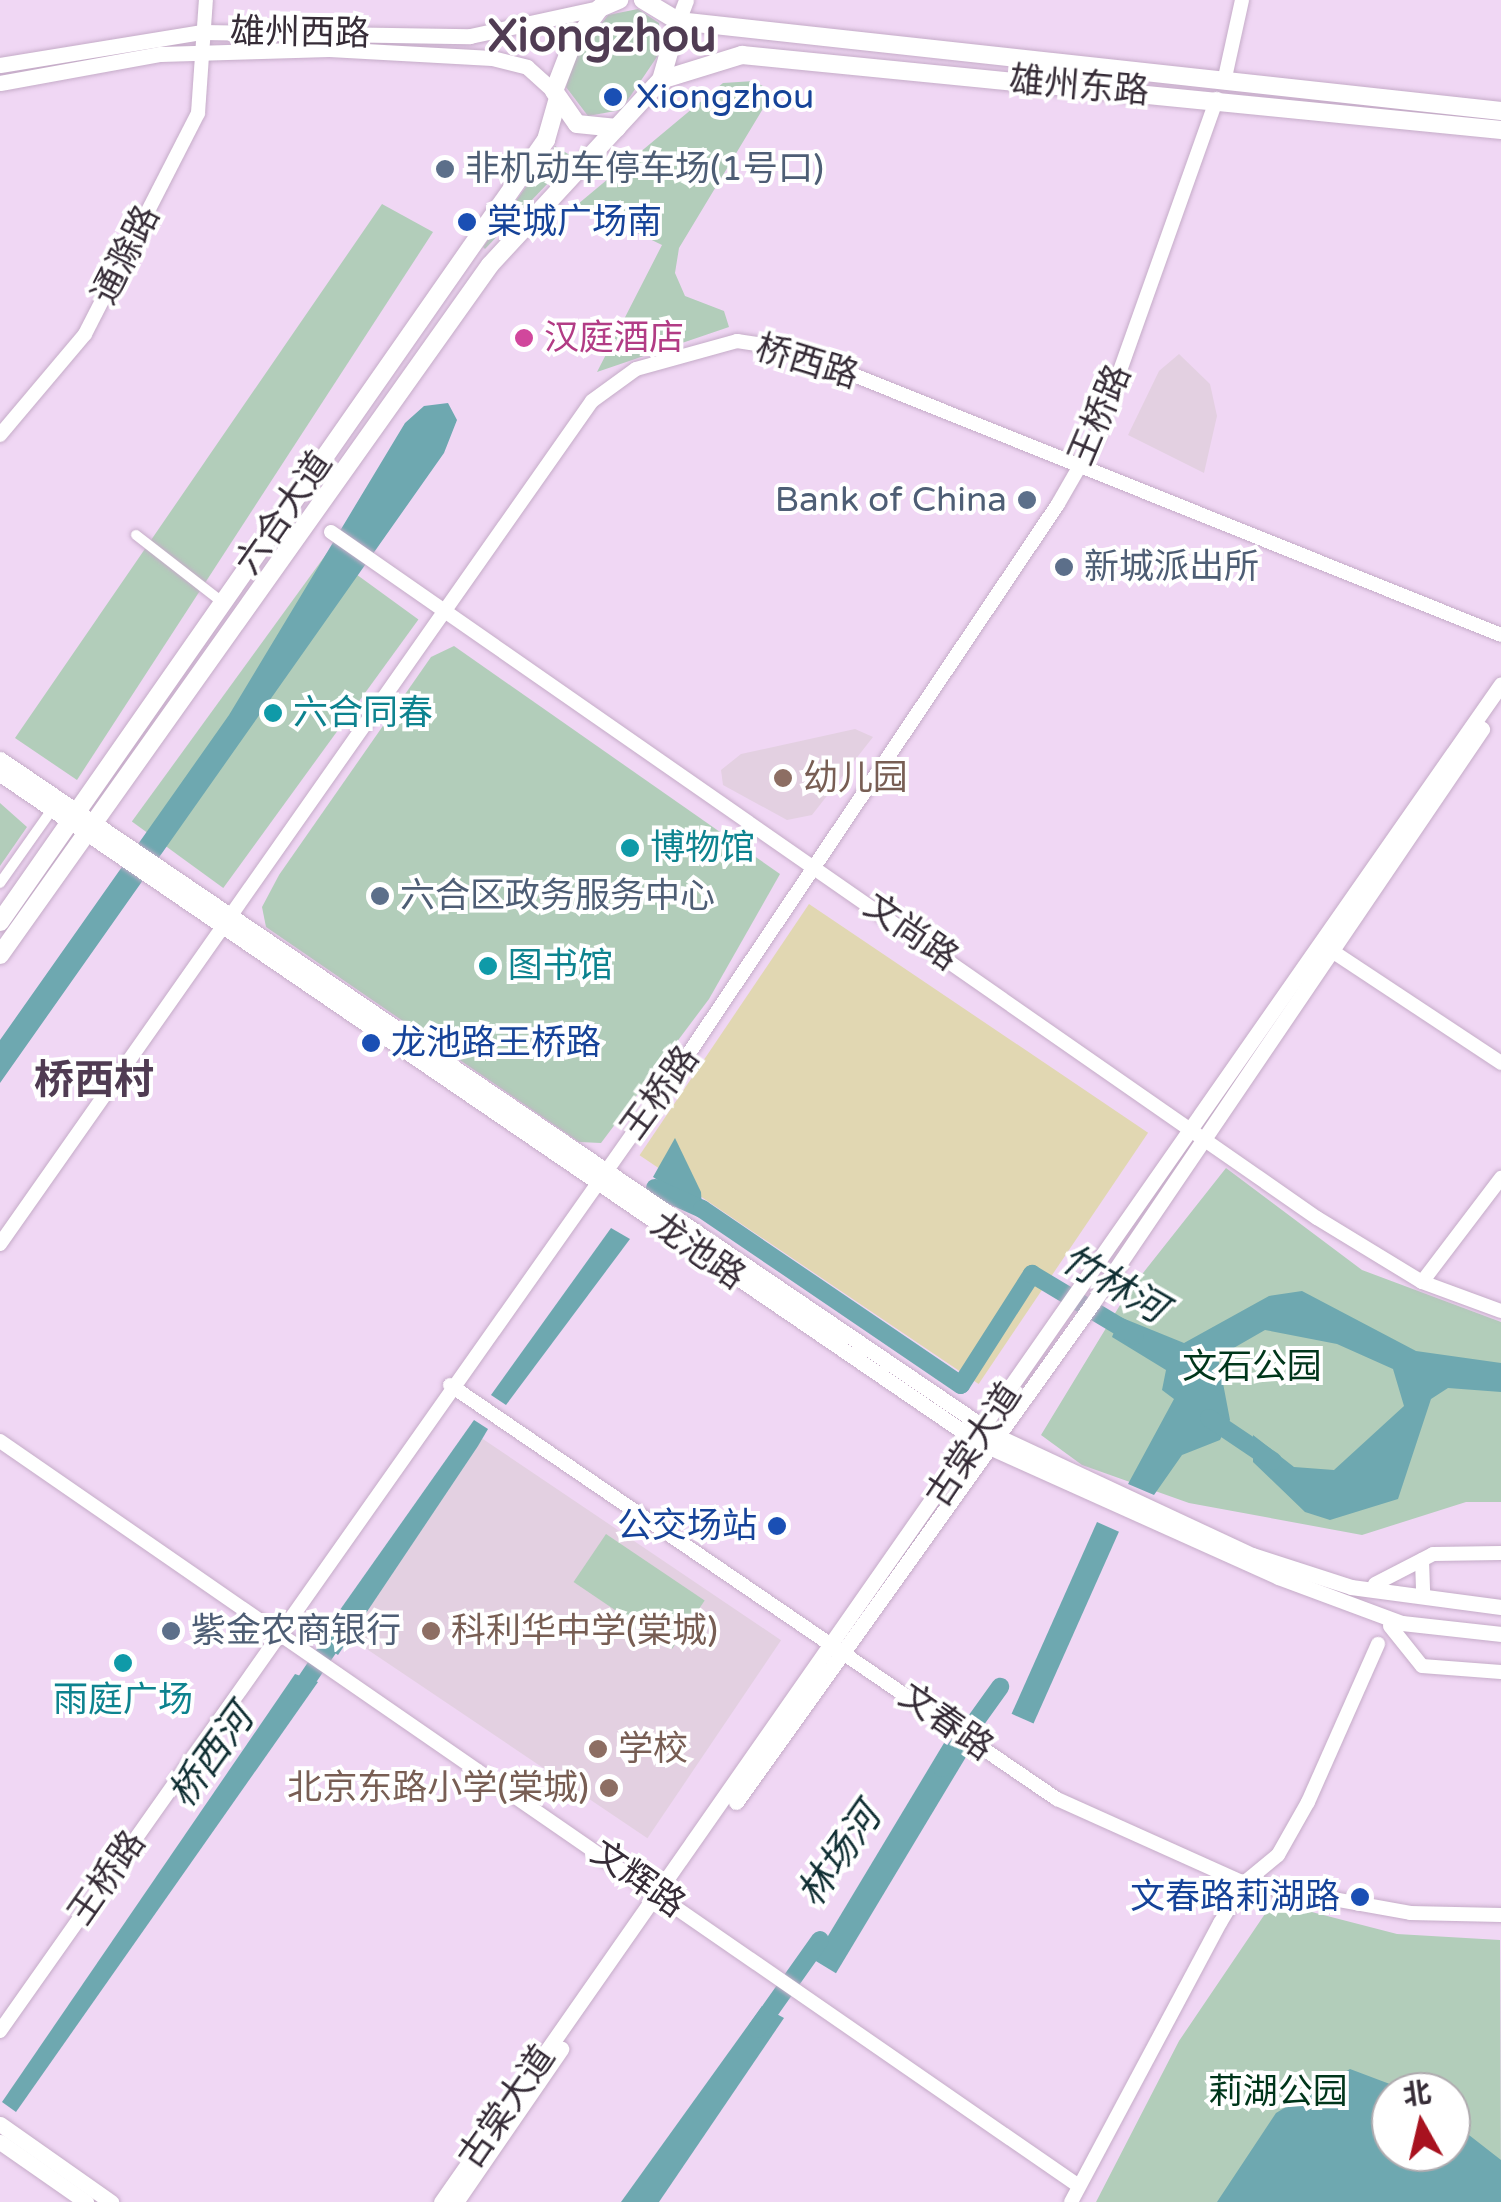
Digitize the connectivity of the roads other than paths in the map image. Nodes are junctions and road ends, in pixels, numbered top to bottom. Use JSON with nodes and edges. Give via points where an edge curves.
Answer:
{"nodes":[{"id":1,"x":206,"y":0,"type":"edge"},
{"id":2,"x":619,"y":0,"type":"edge"},
{"id":3,"x":643,"y":0,"type":"edge"},
{"id":4,"x":686,"y":0,"type":"edge"},
{"id":5,"x":1242,"y":0,"type":"edge"},
{"id":6,"x":600,"y":8,"type":"junction"},
{"id":7,"x":678,"y":21,"type":"junction"},
{"id":8,"x":202,"y":32,"type":"junction"},
{"id":9,"x":198,"y":51,"type":"junction"},
{"id":10,"x":0,"y":65,"type":"edge"},
{"id":11,"x":661,"y":80,"type":"junction"},
{"id":12,"x":0,"y":84,"type":"edge"},
{"id":13,"x":1221,"y":90,"type":"junction"},
{"id":14,"x":556,"y":95,"type":"junction"},
{"id":15,"x":1501,"y":111,"type":"edge"},
{"id":16,"x":622,"y":126,"type":"junction"},
{"id":17,"x":1501,"y":130,"type":"edge"},
{"id":18,"x":0,"y":435,"type":"edge"},
{"id":19,"x":1083,"y":461,"type":"junction"},
{"id":20,"x":332,"y":532,"type":"dead end"},
{"id":21,"x":136,"y":536,"type":"dead end"},
{"id":22,"x":222,"y":602,"type":"junction"},
{"id":23,"x":445,"y":613,"type":"junction"},
{"id":24,"x":1501,"y":635,"type":"edge"},
{"id":25,"x":1501,"y":684,"type":"edge"},
{"id":26,"x":1501,"y":700,"type":"edge"},
{"id":27,"x":0,"y":759,"type":"edge"},
{"id":28,"x":0,"y":774,"type":"edge"},
{"id":29,"x":50,"y":811,"type":"junction"},
{"id":30,"x":79,"y":824,"type":"junction"},
{"id":31,"x":818,"y":867,"type":"junction"},
{"id":32,"x":0,"y":883,"type":"edge"},
{"id":33,"x":0,"y":922,"type":"edge"},
{"id":34,"x":226,"y":924,"type":"junction"},
{"id":35,"x":1332,"y":951,"type":"junction"},
{"id":36,"x":0,"y":954,"type":"edge"},
{"id":37,"x":1501,"y":1063,"type":"edge"},
{"id":38,"x":1189,"y":1128,"type":"junction"},
{"id":39,"x":1206,"y":1135,"type":"junction"},
{"id":40,"x":600,"y":1176,"type":"junction"},
{"id":41,"x":1501,"y":1178,"type":"edge"},
{"id":42,"x":0,"y":1244,"type":"edge"},
{"id":43,"x":1422,"y":1282,"type":"junction"},
{"id":44,"x":1501,"y":1311,"type":"edge"},
{"id":45,"x":450,"y":1385,"type":"junction"},
{"id":46,"x":987,"y":1438,"type":"junction"},
{"id":47,"x":0,"y":1440,"type":"edge"},
{"id":48,"x":1501,"y":1553,"type":"edge"},
{"id":49,"x":1422,"y":1560,"type":"junction"},
{"id":50,"x":1375,"y":1584,"type":"dead end"},
{"id":51,"x":1428,"y":1597,"type":"junction"},
{"id":52,"x":1501,"y":1607,"type":"edge"},
{"id":53,"x":1390,"y":1626,"type":"dead end"},
{"id":54,"x":1419,"y":1627,"type":"dead end"},
{"id":55,"x":278,"y":1632,"type":"junction"},
{"id":56,"x":1501,"y":1634,"type":"edge"},
{"id":57,"x":1378,"y":1644,"type":"dead end"},
{"id":58,"x":841,"y":1648,"type":"junction"},
{"id":59,"x":1413,"y":1648,"type":"junction"},
{"id":60,"x":1501,"y":1672,"type":"edge"},
{"id":61,"x":1244,"y":1883,"type":"junction"},
{"id":62,"x":662,"y":1895,"type":"junction"},
{"id":63,"x":1501,"y":1915,"type":"edge"},
{"id":64,"x":0,"y":2031,"type":"edge"},
{"id":65,"x":0,"y":2124,"type":"edge"},
{"id":66,"x":0,"y":2142,"type":"edge"},
{"id":67,"x":1076,"y":2184,"type":"junction"},
{"id":68,"x":86,"y":2202,"type":"edge"},
{"id":69,"x":111,"y":2202,"type":"edge"},
{"id":70,"x":440,"y":2202,"type":"edge"},
{"id":71,"x":456,"y":2202,"type":"edge"},
{"id":72,"x":1071,"y":2202,"type":"edge"}],
"edges":[{"from":1,"to":8,"type":"street","name":"通滁路"},
{"from":2,"to":6,"type":"highway"},
{"from":3,"to":7,"type":"highway"},
{"from":4,"to":7,"type":"main road"},
{"from":5,"to":13,"type":"street","name":"王桥路"},
{"from":6,"to":8,"type":"main road","name":"雄州西路","via":[[470,36]]},
{"from":6,"to":14,"type":"highway","name":"六合大道"},
{"from":7,"to":11,"type":"highway"},
{"from":7,"to":13,"type":"highway","name":"雄州东路"},
{"from":8,"to":9,"type":"street","name":"通滁路"},
{"from":8,"to":10,"type":"main road","name":"雄州西路"},
{"from":9,"to":12,"type":"main road","name":"雄州西路"},
{"from":9,"to":14,"type":"main road","name":"雄州西路","via":[[492,58],[527,67]]},
{"from":9,"to":18,"type":"street","name":"通滁路","via":[[198,113],[103,300]]},
{"from":11,"to":13,"type":"highway","name":"雄州东路","via":[[742,55]]},
{"from":11,"to":16,"type":"highway","name":"六合大道"},
{"from":13,"to":15,"type":"highway","name":"雄州东路"},
{"from":13,"to":17,"type":"highway","name":"雄州东路"},
{"from":13,"to":19,"type":"street","name":"王桥路"},
{"from":14,"to":16,"type":"highway","via":[[566,116],[593,132]]},
{"from":14,"to":22,"type":"highway","name":"六合大道","via":[[546,140]]},
{"from":16,"to":30,"type":"highway","name":"六合大道","via":[[490,265]]},
{"from":19,"to":23,"type":"street","name":"桥西路","via":[[789,349],[737,341],[680,352],[592,400]]},
{"from":19,"to":24,"type":"street","name":"桥西路"},
{"from":19,"to":31,"type":"street","name":"王桥路"},
{"from":20,"to":23,"type":"street","name":"文尚路"},
{"from":21,"to":22,"type":"street"},
{"from":22,"to":30,"type":"highway","name":"六合大道"},
{"from":23,"to":31,"type":"street","name":"文尚路"},
{"from":23,"to":34,"type":"street","name":"桥西路"},
{"from":25,"to":38,"type":"main road","name":"古棠大道"},
{"from":26,"to":35,"type":"main road","name":"古棠大道"},
{"from":27,"to":30,"type":"main road","name":"龙池路"},
{"from":28,"to":29,"type":"main road","name":"龙池路"},
{"from":29,"to":30,"type":"main road","name":"龙池路"},
{"from":29,"to":32,"type":"street"},
{"from":30,"to":33,"type":"highway","name":"六合大道"},
{"from":30,"to":34,"type":"main road","name":"龙池路"},
{"from":30,"to":36,"type":"highway","name":"六合大道"},
{"from":31,"to":38,"type":"street","name":"文尚路"},
{"from":31,"to":40,"type":"street","name":"王桥路"},
{"from":34,"to":40,"type":"main road","name":"龙池路"},
{"from":34,"to":42,"type":"street","name":"桥西路"},
{"from":35,"to":37,"type":"street"},
{"from":35,"to":39,"type":"main road","name":"古棠大道"},
{"from":38,"to":39,"type":"street","name":"文尚路"},
{"from":38,"to":46,"type":"main road","name":"古棠大道"},
{"from":39,"to":43,"type":"street","name":"文尚路"},
{"from":39,"to":46,"type":"main road","name":"古棠大道"},
{"from":40,"to":45,"type":"street","name":"王桥路"},
{"from":40,"to":46,"type":"main road","name":"龙池路"},
{"from":41,"to":43,"type":"street"},
{"from":43,"to":44,"type":"street","name":"文尚路"},
{"from":45,"to":55,"type":"street","name":"王桥路"},
{"from":45,"to":58,"type":"street","name":"文春路"},
{"from":46,"to":51,"type":"main road","name":"龙池路","via":[[1252,1555]]},
{"from":46,"to":56,"type":"main road","name":"龙池路","via":[[1278,1577],[1402,1622]]},
{"from":46,"to":58,"type":"main road","name":"古棠大道"},
{"from":47,"to":55,"type":"street","name":"文辉路"},
{"from":48,"to":49,"type":"street"},
{"from":49,"to":50,"type":"street"},
{"from":49,"to":51,"type":"street"},
{"from":51,"to":52,"type":"main road","name":"龙池路"},
{"from":53,"to":59,"type":"street"},
{"from":54,"to":59,"type":"street"},
{"from":55,"to":62,"type":"street","name":"文辉路"},
{"from":55,"to":64,"type":"street","name":"王桥路"},
{"from":57,"to":61,"type":"street","via":[[1278,1855]]},
{"from":58,"to":61,"type":"street","name":"文春路","via":[[1057,1800]]},
{"from":58,"to":62,"type":"main road","name":"古棠大道"},
{"from":59,"to":60,"type":"street","via":[[1422,1666]]},
{"from":61,"to":63,"type":"street","name":"文春路","via":[[1410,1913]]},
{"from":61,"to":67,"type":"street"},
{"from":62,"to":67,"type":"street","name":"文辉路"},
{"from":62,"to":70,"type":"main road","name":"古棠大道"},
{"from":62,"to":71,"type":"main road","name":"古棠大道"},
{"from":65,"to":69,"type":"main road"},
{"from":66,"to":68,"type":"main road"},
{"from":67,"to":72,"type":"street"}]}
